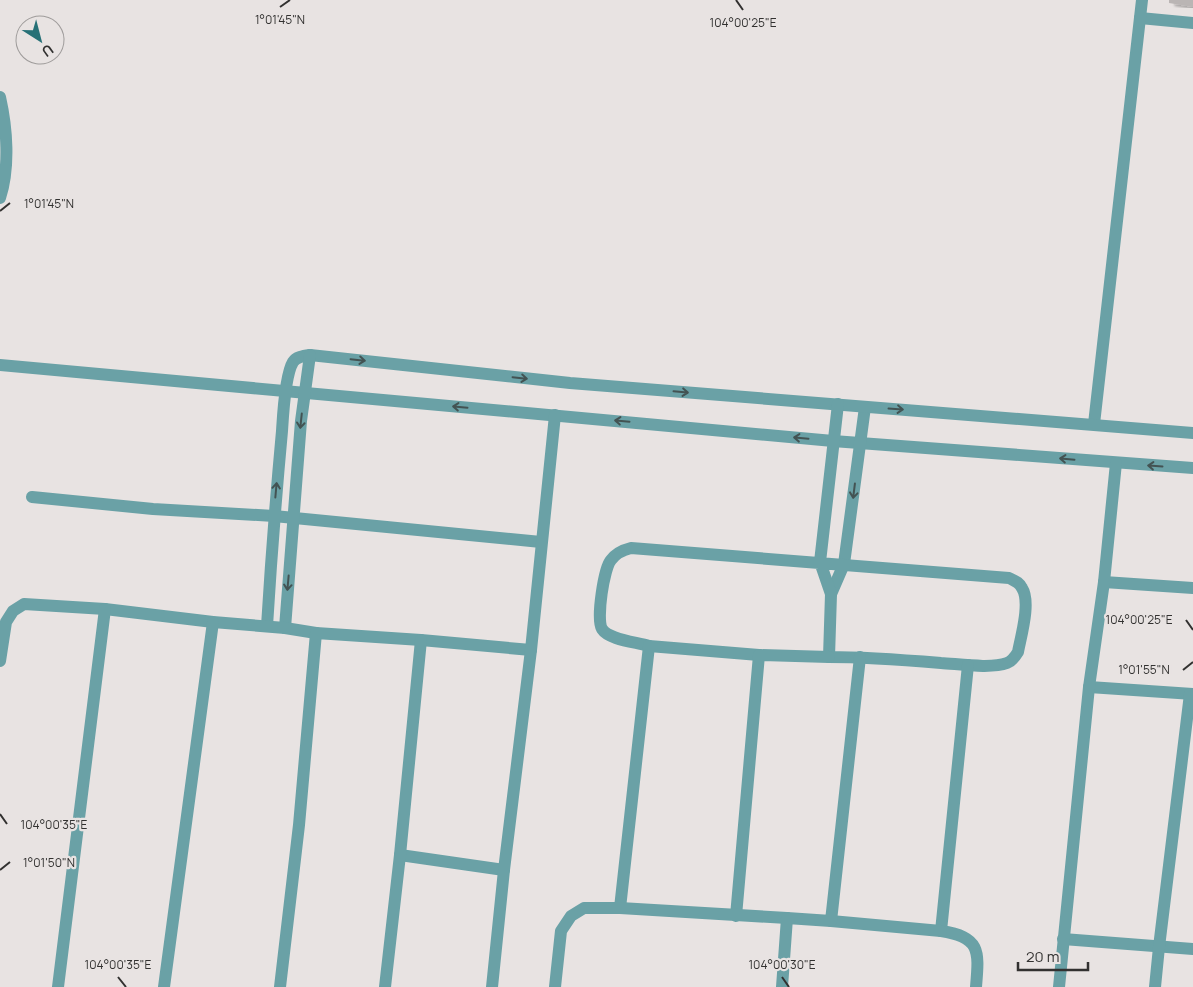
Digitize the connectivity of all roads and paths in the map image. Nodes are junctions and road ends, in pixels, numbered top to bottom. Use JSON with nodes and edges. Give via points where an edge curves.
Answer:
{"nodes":[{"id":1,"x":1142,"y":0,"type":"edge"},
{"id":2,"x":1140,"y":18,"type":"junction"},
{"id":3,"x":1193,"y":22,"type":"edge"},
{"id":4,"x":0,"y":97,"type":"edge"},
{"id":5,"x":0,"y":198,"type":"edge"},
{"id":6,"x":310,"y":355,"type":"junction"},
{"id":7,"x":0,"y":365,"type":"edge"},
{"id":8,"x":286,"y":391,"type":"junction"},
{"id":9,"x":304,"y":394,"type":"junction"},
{"id":10,"x":838,"y":404,"type":"junction"},
{"id":11,"x":865,"y":407,"type":"junction"},
{"id":12,"x":555,"y":415,"type":"junction"},
{"id":13,"x":1094,"y":424,"type":"junction"},
{"id":14,"x":1193,"y":433,"type":"edge"},
{"id":15,"x":833,"y":441,"type":"junction"},
{"id":16,"x":860,"y":442,"type":"junction"},
{"id":17,"x":1116,"y":463,"type":"junction"},
{"id":18,"x":1193,"y":468,"type":"edge"},
{"id":19,"x":32,"y":497,"type":"dead end"},
{"id":20,"x":274,"y":516,"type":"junction"},
{"id":21,"x":293,"y":519,"type":"junction"},
{"id":22,"x":541,"y":542,"type":"junction"},
{"id":23,"x":820,"y":562,"type":"junction"},
{"id":24,"x":844,"y":564,"type":"junction"},
{"id":25,"x":1104,"y":582,"type":"junction"},
{"id":26,"x":1193,"y":588,"type":"edge"},
{"id":27,"x":831,"y":594,"type":"junction"},
{"id":28,"x":105,"y":609,"type":"junction"},
{"id":29,"x":213,"y":622,"type":"junction"},
{"id":30,"x":267,"y":626,"type":"junction"},
{"id":31,"x":284,"y":628,"type":"junction"},
{"id":32,"x":316,"y":633,"type":"junction"},
{"id":33,"x":421,"y":640,"type":"junction"},
{"id":34,"x":649,"y":646,"type":"junction"},
{"id":35,"x":531,"y":650,"type":"junction"},
{"id":36,"x":759,"y":656,"type":"junction"},
{"id":37,"x":860,"y":657,"type":"junction"},
{"id":38,"x":829,"y":658,"type":"junction"},
{"id":39,"x":0,"y":661,"type":"edge"},
{"id":40,"x":968,"y":665,"type":"junction"},
{"id":41,"x":1089,"y":687,"type":"junction"},
{"id":42,"x":1191,"y":694,"type":"edge"},
{"id":43,"x":400,"y":855,"type":"junction"},
{"id":44,"x":504,"y":870,"type":"junction"},
{"id":45,"x":620,"y":908,"type":"junction"},
{"id":46,"x":736,"y":916,"type":"junction"},
{"id":47,"x":787,"y":918,"type":"junction"},
{"id":48,"x":831,"y":920,"type":"junction"},
{"id":49,"x":941,"y":931,"type":"junction"},
{"id":50,"x":1063,"y":939,"type":"junction"},
{"id":51,"x":1159,"y":947,"type":"junction"},
{"id":52,"x":1193,"y":949,"type":"edge"},
{"id":53,"x":58,"y":987,"type":"edge"},
{"id":54,"x":164,"y":987,"type":"edge"},
{"id":55,"x":280,"y":987,"type":"edge"},
{"id":56,"x":386,"y":987,"type":"edge"},
{"id":57,"x":492,"y":987,"type":"edge"},
{"id":58,"x":554,"y":987,"type":"edge"},
{"id":59,"x":782,"y":987,"type":"edge"},
{"id":60,"x":976,"y":987,"type":"edge"},
{"id":61,"x":1059,"y":987,"type":"edge"},
{"id":62,"x":1155,"y":987,"type":"edge"}],
"edges":[{"from":1,"to":2,"type":"street"},
{"from":2,"to":3,"type":"street"},
{"from":2,"to":13,"type":"street"},
{"from":4,"to":5,"type":"street","via":[[5,137],[5,183]]},
{"from":6,"to":8,"type":"street","via":[[293,361]]},
{"from":6,"to":9,"type":"street"},
{"from":6,"to":10,"type":"street","one_way":true,"via":[[570,383]]},
{"from":7,"to":8,"type":"street"},
{"from":8,"to":9,"type":"street"},
{"from":20,"to":8,"type":"street","one_way":true},
{"from":12,"to":9,"type":"street","one_way":true},
{"from":9,"to":21,"type":"street","one_way":true},
{"from":10,"to":11,"type":"street"},
{"from":10,"to":15,"type":"street"},
{"from":11,"to":13,"type":"street","one_way":true},
{"from":11,"to":16,"type":"street"},
{"from":15,"to":12,"type":"street","one_way":true},
{"from":12,"to":22,"type":"street"},
{"from":13,"to":14,"type":"street"},
{"from":15,"to":16,"type":"street"},
{"from":15,"to":23,"type":"street"},
{"from":17,"to":16,"type":"street","one_way":true},
{"from":16,"to":24,"type":"street","one_way":true},
{"from":18,"to":17,"type":"street","one_way":true},
{"from":17,"to":25,"type":"street"},
{"from":19,"to":20,"type":"street"},
{"from":20,"to":21,"type":"street"},
{"from":20,"to":30,"type":"street"},
{"from":21,"to":22,"type":"street"},
{"from":21,"to":31,"type":"street","one_way":true},
{"from":22,"to":35,"type":"street"},
{"from":23,"to":24,"type":"street"},
{"from":23,"to":27,"type":"street"},
{"from":23,"to":34,"type":"street","via":[[630,548],[622,551],[606,567],[601,628],[609,636]]},
{"from":24,"to":27,"type":"street"},
{"from":24,"to":40,"type":"street","via":[[1009,578],[1018,582],[1026,598],[1016,656],[1000,664]]},
{"from":25,"to":26,"type":"street"},
{"from":25,"to":41,"type":"street"},
{"from":27,"to":38,"type":"street"},
{"from":28,"to":29,"type":"street"},
{"from":28,"to":39,"type":"street","via":[[24,604],[13,611],[6,622]]},
{"from":28,"to":53,"type":"street"},
{"from":29,"to":30,"type":"street"},
{"from":29,"to":54,"type":"street"},
{"from":30,"to":31,"type":"street"},
{"from":31,"to":32,"type":"street"},
{"from":32,"to":33,"type":"street"},
{"from":32,"to":55,"type":"street","via":[[299,825]]},
{"from":33,"to":35,"type":"street"},
{"from":33,"to":43,"type":"street"},
{"from":34,"to":36,"type":"street"},
{"from":34,"to":45,"type":"street"},
{"from":35,"to":44,"type":"street"},
{"from":36,"to":38,"type":"street"},
{"from":36,"to":46,"type":"street"},
{"from":37,"to":38,"type":"street"},
{"from":37,"to":40,"type":"street"},
{"from":37,"to":48,"type":"street"},
{"from":40,"to":49,"type":"street"},
{"from":41,"to":42,"type":"street"},
{"from":41,"to":50,"type":"street"},
{"from":42,"to":51,"type":"street"},
{"from":43,"to":44,"type":"street"},
{"from":43,"to":56,"type":"street"},
{"from":44,"to":57,"type":"street"},
{"from":45,"to":46,"type":"street"},
{"from":45,"to":58,"type":"street","via":[[584,908],[565,923],[560,931]]},
{"from":46,"to":47,"type":"street"},
{"from":47,"to":48,"type":"street"},
{"from":47,"to":59,"type":"street"},
{"from":48,"to":49,"type":"street"},
{"from":49,"to":60,"type":"street","via":[[966,937],[972,942],[977,959]]},
{"from":50,"to":51,"type":"street"},
{"from":50,"to":61,"type":"street"},
{"from":51,"to":52,"type":"street"},
{"from":51,"to":62,"type":"street"}]}
